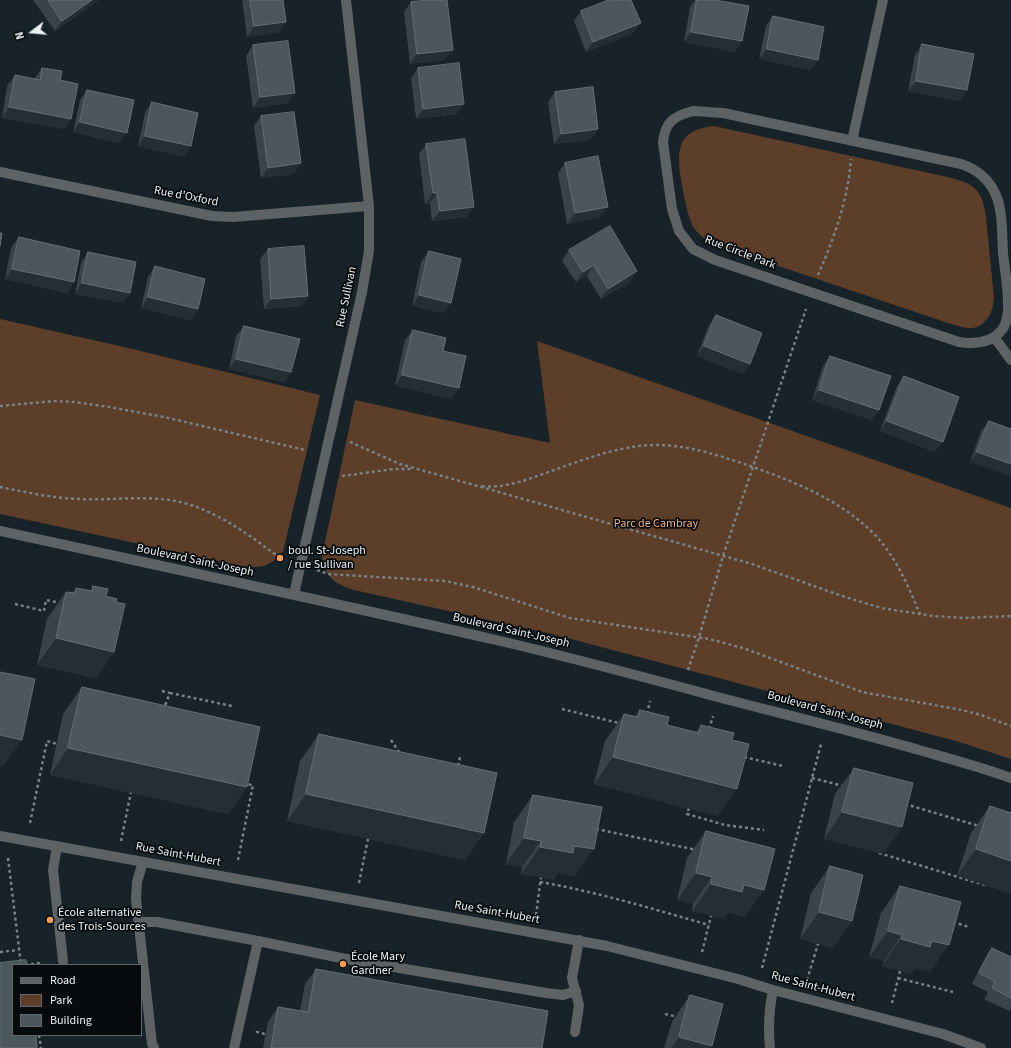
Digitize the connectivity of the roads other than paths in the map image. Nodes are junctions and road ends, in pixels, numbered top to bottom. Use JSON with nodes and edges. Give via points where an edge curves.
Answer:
{"nodes":[{"id":1,"x":346,"y":0,"type":"edge"},
{"id":2,"x":883,"y":0,"type":"edge"},
{"id":3,"x":852,"y":141,"type":"junction"},
{"id":4,"x":0,"y":172,"type":"edge"},
{"id":5,"x":369,"y":206,"type":"junction"},
{"id":6,"x":994,"y":337,"type":"junction"},
{"id":7,"x":1011,"y":360,"type":"edge"},
{"id":8,"x":0,"y":532,"type":"edge"},
{"id":9,"x":294,"y":594,"type":"junction"},
{"id":10,"x":1011,"y":778,"type":"edge"},
{"id":11,"x":0,"y":836,"type":"edge"},
{"id":12,"x":57,"y":846,"type":"junction"},
{"id":13,"x":143,"y":862,"type":"junction"},
{"id":14,"x":139,"y":922,"type":"junction"},
{"id":15,"x":579,"y":940,"type":"junction"},
{"id":16,"x":258,"y":941,"type":"junction"},
{"id":17,"x":63,"y":961,"type":"dead end"},
{"id":18,"x":773,"y":990,"type":"junction"},
{"id":19,"x":576,"y":991,"type":"junction"},
{"id":20,"x":575,"y":1032,"type":"dead end"},
{"id":21,"x":154,"y":1048,"type":"edge"},
{"id":22,"x":234,"y":1048,"type":"edge"},
{"id":23,"x":770,"y":1048,"type":"edge"},
{"id":24,"x":981,"y":1048,"type":"edge"}],
"edges":[{"from":1,"to":5,"type":"street","name":"Rue Sullivan"},
{"from":2,"to":3,"type":"street"},
{"from":3,"to":6,"type":"street","name":"Rue Circle Park","via":[[961,164],[983,176],[990,185],[998,203],[1008,301],[1006,323],[1001,332]]},
{"from":3,"to":6,"type":"street","name":"Rue Circle Park","via":[[723,113],[693,111],[673,119],[664,133],[664,152],[672,209],[685,240],[693,249],[715,260],[959,342],[978,343]]},
{"from":4,"to":5,"type":"street","name":"Rue d'Oxford","via":[[212,216],[240,217]]},
{"from":5,"to":9,"type":"street","name":"Rue Sullivan","via":[[370,239],[366,270]]},
{"from":6,"to":7,"type":"street"},
{"from":8,"to":9,"type":"street","name":"Boulevard Saint-Joseph"},
{"from":9,"to":10,"type":"street","name":"Boulevard Saint-Joseph","via":[[590,663],[895,743]]},
{"from":11,"to":12,"type":"street","name":"Rue Saint-Hubert"},
{"from":12,"to":13,"type":"street","name":"Rue Saint-Hubert"},
{"from":12,"to":17,"type":"street","via":[[53,870]]},
{"from":13,"to":14,"type":"street","via":[[136,892]]},
{"from":13,"to":15,"type":"street","name":"Rue Saint-Hubert"},
{"from":14,"to":16,"type":"street","via":[[157,922]]},
{"from":14,"to":21,"type":"street"},
{"from":15,"to":18,"type":"street","name":"Rue Saint-Hubert","via":[[738,978]]},
{"from":15,"to":19,"type":"street","via":[[572,978]]},
{"from":16,"to":19,"type":"street","via":[[546,993],[563,995]]},
{"from":16,"to":22,"type":"street"},
{"from":18,"to":23,"type":"street","via":[[768,1023]]},
{"from":18,"to":24,"type":"street","name":"Rue Saint-Hubert","via":[[955,1038]]},
{"from":19,"to":20,"type":"street","via":[[579,1005]]}]}
